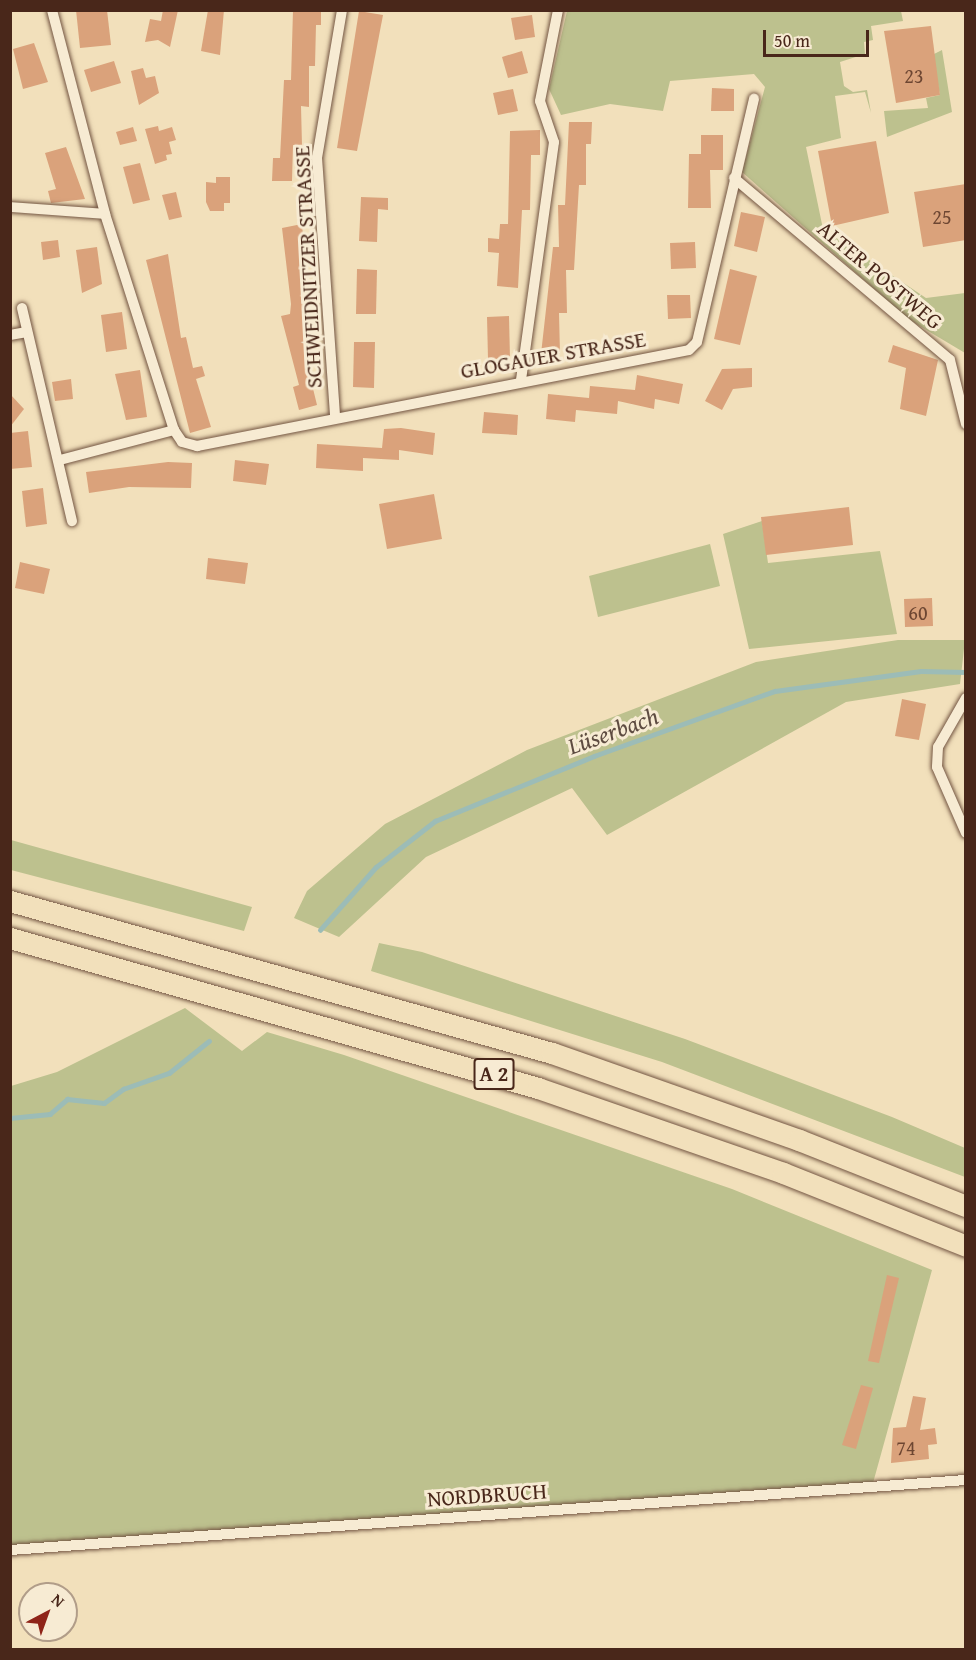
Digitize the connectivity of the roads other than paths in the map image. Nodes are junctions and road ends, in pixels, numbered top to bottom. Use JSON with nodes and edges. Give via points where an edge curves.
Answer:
{"nodes":[{"id":1,"x":52,"y":10,"type":"edge"},
{"id":2,"x":342,"y":10,"type":"edge"},
{"id":3,"x":558,"y":10,"type":"edge"},
{"id":4,"x":754,"y":99,"type":"dead end"},
{"id":5,"x":734,"y":178,"type":"junction"},
{"id":6,"x":10,"y":207,"type":"edge"},
{"id":7,"x":105,"y":214,"type":"junction"},
{"id":8,"x":22,"y":308,"type":"dead end"},
{"id":9,"x":27,"y":332,"type":"junction"},
{"id":10,"x":10,"y":335,"type":"edge"},
{"id":11,"x":521,"y":380,"type":"junction"},
{"id":12,"x":335,"y":415,"type":"junction"},
{"id":13,"x":966,"y":424,"type":"edge"},
{"id":14,"x":174,"y":430,"type":"junction"},
{"id":15,"x":60,"y":460,"type":"junction"},
{"id":16,"x":72,"y":521,"type":"dead end"},
{"id":17,"x":966,"y":698,"type":"edge"},
{"id":18,"x":966,"y":833,"type":"edge"},
{"id":19,"x":10,"y":901,"type":"edge"},
{"id":20,"x":10,"y":938,"type":"edge"},
{"id":21,"x":966,"y":1206,"type":"edge"},
{"id":22,"x":966,"y":1246,"type":"edge"},
{"id":23,"x":966,"y":1480,"type":"edge"},
{"id":24,"x":10,"y":1550,"type":"edge"}],
"edges":[{"from":1,"to":7,"type":"street"},
{"from":2,"to":12,"type":"street","name":"SCHWEIDNITZER STRASSE","via":[[317,158]]},
{"from":3,"to":11,"type":"street","via":[[540,101],[554,142]]},
{"from":4,"to":5,"type":"street","name":"GLOGAUER STRASSE"},
{"from":5,"to":11,"type":"street","name":"GLOGAUER STRASSE","via":[[697,342],[689,350]]},
{"from":5,"to":13,"type":"street","name":"ALTER POSTWEG","via":[[950,360]]},
{"from":6,"to":7,"type":"street"},
{"from":7,"to":14,"type":"street"},
{"from":8,"to":9,"type":"street"},
{"from":9,"to":10,"type":"street"},
{"from":9,"to":15,"type":"street"},
{"from":11,"to":12,"type":"street","name":"GLOGAUER STRASSE"},
{"from":12,"to":14,"type":"street","name":"GLOGAUER STRASSE","via":[[197,446],[182,442]]},
{"from":14,"to":15,"type":"street"},
{"from":15,"to":16,"type":"street"},
{"from":17,"to":18,"type":"street","via":[[938,747],[937,767]]},
{"from":19,"to":21,"type":"highway","number":"A 2","via":[[552,1053],[799,1140]]},
{"from":20,"to":22,"type":"highway","number":"A 2","via":[[538,1088],[783,1173]]},
{"from":23,"to":24,"type":"street","name":"NORDBRUCH"}]}
